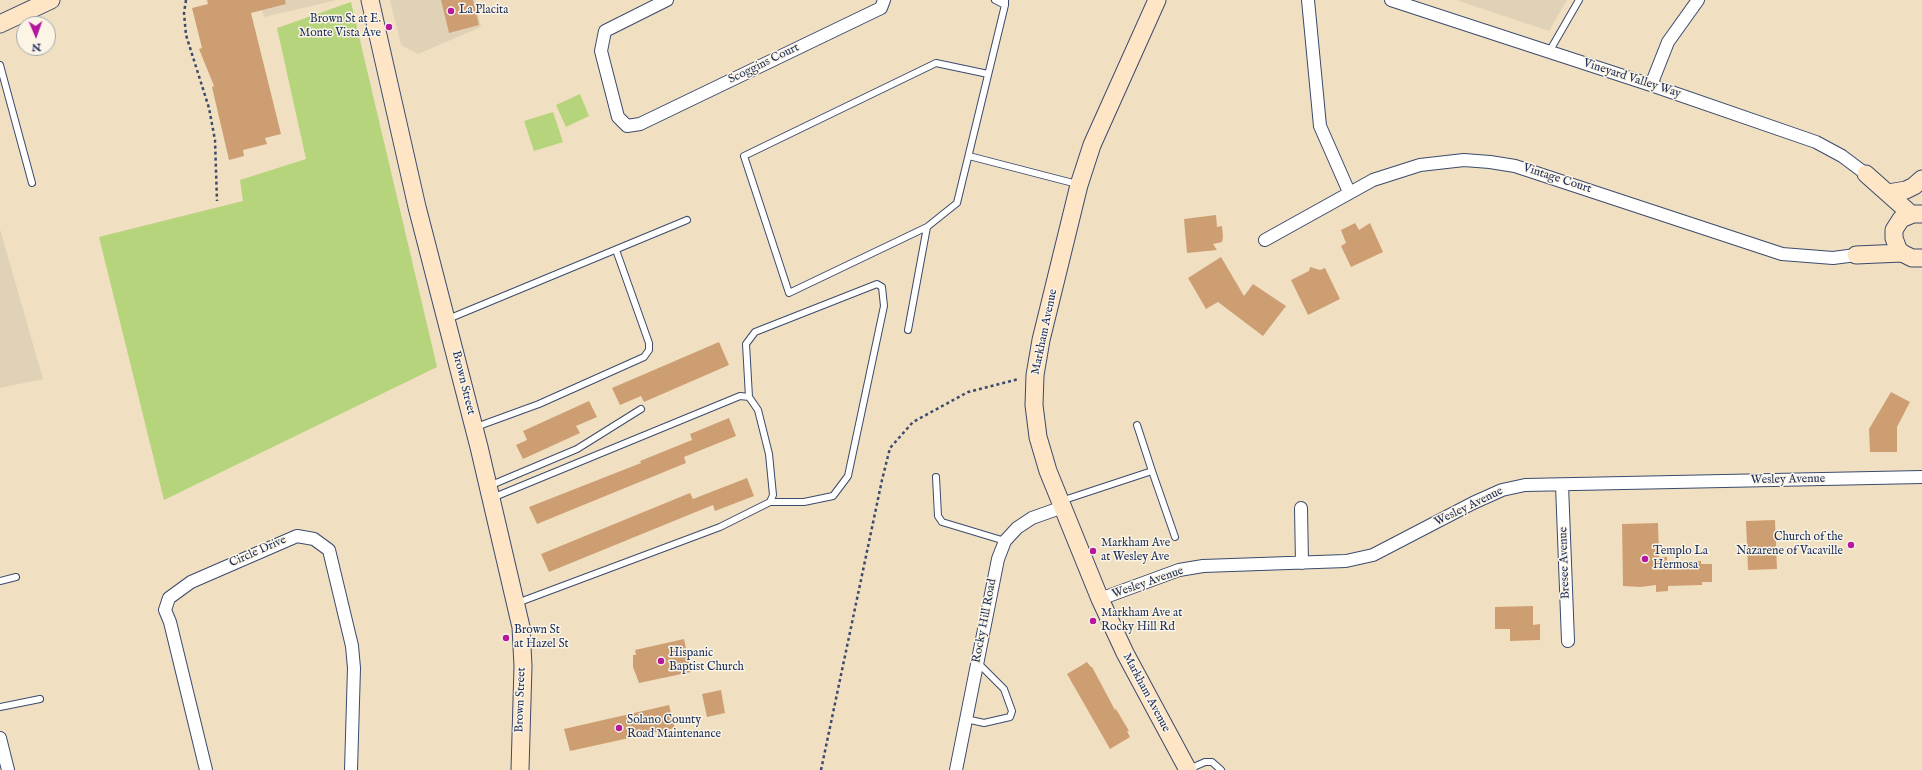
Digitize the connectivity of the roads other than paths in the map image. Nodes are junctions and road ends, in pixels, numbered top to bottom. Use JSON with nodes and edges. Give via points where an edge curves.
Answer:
{"nodes":[{"id":1,"x":51,"y":0,"type":"edge"},
{"id":2,"x":370,"y":0,"type":"edge"},
{"id":3,"x":667,"y":0,"type":"edge"},
{"id":4,"x":995,"y":0,"type":"edge"},
{"id":5,"x":1157,"y":0,"type":"edge"},
{"id":6,"x":1308,"y":0,"type":"edge"},
{"id":7,"x":1391,"y":0,"type":"edge"},
{"id":8,"x":1579,"y":0,"type":"edge"},
{"id":9,"x":1698,"y":0,"type":"edge"},
{"id":10,"x":881,"y":3,"type":"edge"},
{"id":11,"x":1005,"y":3,"type":"edge"},
{"id":12,"x":0,"y":24,"type":"edge"},
{"id":13,"x":1549,"y":52,"type":"junction"},
{"id":14,"x":0,"y":65,"type":"edge"},
{"id":15,"x":988,"y":74,"type":"junction"},
{"id":16,"x":1651,"y":85,"type":"junction"},
{"id":17,"x":969,"y":156,"type":"junction"},
{"id":18,"x":1866,"y":174,"type":"junction"},
{"id":19,"x":1922,"y":179,"type":"edge"},
{"id":20,"x":32,"y":183,"type":"dead end"},
{"id":21,"x":1079,"y":185,"type":"junction"},
{"id":22,"x":1922,"y":186,"type":"edge"},
{"id":23,"x":1349,"y":192,"type":"junction"},
{"id":24,"x":1888,"y":193,"type":"junction"},
{"id":25,"x":688,"y":220,"type":"dead end"},
{"id":26,"x":1907,"y":221,"type":"edge"},
{"id":27,"x":927,"y":227,"type":"junction"},
{"id":28,"x":1265,"y":240,"type":"dead end"},
{"id":29,"x":616,"y":250,"type":"junction"},
{"id":30,"x":1902,"y":253,"type":"junction"},
{"id":31,"x":1856,"y":255,"type":"junction"},
{"id":32,"x":1921,"y":262,"type":"edge"},
{"id":33,"x":447,"y":320,"type":"junction"},
{"id":34,"x":908,"y":330,"type":"dead end"},
{"id":35,"x":749,"y":396,"type":"junction"},
{"id":36,"x":641,"y":409,"type":"dead end"},
{"id":37,"x":1137,"y":425,"type":"dead end"},
{"id":38,"x":474,"y":428,"type":"junction"},
{"id":39,"x":1152,"y":471,"type":"junction"},
{"id":40,"x":936,"y":477,"type":"dead end"},
{"id":41,"x":1922,"y":477,"type":"edge"},
{"id":42,"x":1562,"y":485,"type":"junction"},
{"id":43,"x":490,"y":492,"type":"junction"},
{"id":44,"x":770,"y":502,"type":"junction"},
{"id":45,"x":1061,"y":504,"type":"junction"},
{"id":46,"x":1301,"y":508,"type":"dead end"},
{"id":47,"x":1175,"y":538,"type":"dead end"},
{"id":48,"x":1005,"y":541,"type":"junction"},
{"id":49,"x":1302,"y":563,"type":"junction"},
{"id":50,"x":16,"y":577,"type":"dead end"},
{"id":51,"x":0,"y":581,"type":"edge"},
{"id":52,"x":1100,"y":599,"type":"junction"},
{"id":53,"x":516,"y":604,"type":"junction"},
{"id":54,"x":1568,"y":641,"type":"dead end"},
{"id":55,"x":977,"y":662,"type":"junction"},
{"id":56,"x":40,"y":699,"type":"dead end"},
{"id":57,"x":0,"y":707,"type":"edge"},
{"id":58,"x":966,"y":719,"type":"junction"},
{"id":59,"x":0,"y":738,"type":"edge"},
{"id":60,"x":8,"y":770,"type":"edge"},
{"id":61,"x":206,"y":770,"type":"edge"},
{"id":62,"x":351,"y":770,"type":"edge"},
{"id":63,"x":520,"y":770,"type":"edge"},
{"id":64,"x":956,"y":770,"type":"edge"},
{"id":65,"x":1188,"y":770,"type":"edge"},
{"id":66,"x":1221,"y":770,"type":"edge"}],
"edges":[{"from":1,"to":12,"type":"street"},
{"from":2,"to":33,"type":"street","name":"Brown Street","via":[[417,208]]},
{"from":3,"to":10,"type":"street","name":"Scoggins Court","via":[[605,31],[600,51],[618,117],[627,126],[640,124]]},
{"from":4,"to":11,"type":"lane"},
{"from":5,"to":21,"type":"street","name":"Markham Avenue","via":[[1092,146]]},
{"from":6,"to":23,"type":"street","via":[[1320,126]]},
{"from":7,"to":13,"type":"street","name":"Vineyard Valley Way"},
{"from":8,"to":13,"type":"lane"},
{"from":9,"to":16,"type":"street","via":[[1668,42]]},
{"from":11,"to":15,"type":"lane"},
{"from":13,"to":16,"type":"street","name":"Vineyard Valley Way"},
{"from":14,"to":20,"type":"lane"},
{"from":15,"to":17,"type":"lane"},
{"from":15,"to":27,"type":"lane","via":[[936,63],[744,156],[789,293]]},
{"from":16,"to":18,"type":"street","name":"Vineyard Valley Way","via":[[1816,142],[1842,156]]},
{"from":17,"to":21,"type":"lane"},
{"from":17,"to":27,"type":"lane","via":[[957,203]]},
{"from":18,"to":24,"type":"street"},
{"from":18,"to":26,"type":"street"},
{"from":19,"to":24,"type":"street","via":[[1906,190]]},
{"from":21,"to":45,"type":"street","name":"Markham Avenue","via":[[1041,340],[1035,376],[1034,405],[1038,437]]},
{"from":22,"to":26,"type":"street"},
{"from":23,"to":28,"type":"street","name":"Vintage Court"},
{"from":23,"to":31,"type":"street","name":"Vintage Court","via":[[1379,178],[1420,165],[1464,160],[1490,162],[1540,173],[1782,254],[1833,258]]},
{"from":24,"to":26,"type":"street"},
{"from":25,"to":29,"type":"lane"},
{"from":26,"to":30,"type":"street","via":[[1898,249]]},
{"from":26,"to":31,"type":"street"},
{"from":27,"to":34,"type":"lane"},
{"from":29,"to":33,"type":"lane"},
{"from":29,"to":38,"type":"lane","via":[[649,343],[649,350],[644,357],[539,404]]},
{"from":30,"to":31,"type":"street"},
{"from":30,"to":32,"type":"street"},
{"from":33,"to":38,"type":"street","name":"Brown Street"},
{"from":35,"to":43,"type":"lane","via":[[740,396]]},
{"from":35,"to":44,"type":"lane","via":[[758,410],[768,454],[773,495]]},
{"from":35,"to":44,"type":"lane","via":[[746,344],[755,332],[877,284],[882,287],[884,306],[848,476],[833,496],[804,502]]},
{"from":36,"to":43,"type":"lane","via":[[577,449]]},
{"from":37,"to":39,"type":"lane"},
{"from":38,"to":43,"type":"street","name":"Brown Street"},
{"from":39,"to":45,"type":"lane"},
{"from":39,"to":47,"type":"lane"},
{"from":40,"to":48,"type":"lane","via":[[938,516],[942,522]]},
{"from":41,"to":42,"type":"street","name":"Wesley Avenue"},
{"from":42,"to":49,"type":"street","name":"Wesley Avenue","via":[[1525,485],[1502,490],[1373,555],[1346,561]]},
{"from":42,"to":54,"type":"street","name":"Bresee Avenue"},
{"from":43,"to":53,"type":"street","name":"Brown Street"},
{"from":44,"to":53,"type":"lane","via":[[720,527]]},
{"from":45,"to":48,"type":"street","name":"Rocky Hill Road","via":[[1016,528]]},
{"from":45,"to":52,"type":"street","name":"Markham Avenue"},
{"from":46,"to":49,"type":"street"},
{"from":48,"to":55,"type":"street","name":"Rocky Hill Road","via":[[998,559]]},
{"from":49,"to":52,"type":"street","name":"Wesley Avenue","via":[[1203,566],[1179,570]]},
{"from":50,"to":51,"type":"lane"},
{"from":52,"to":65,"type":"street","name":"Markham Avenue","via":[[1125,653]]},
{"from":53,"to":63,"type":"street","name":"Brown Street","via":[[521,626],[523,666]]},
{"from":55,"to":58,"type":"street","name":"Rocky Hill Road"},
{"from":55,"to":58,"type":"lane","via":[[1004,689],[1012,711],[1010,717],[984,723]]},
{"from":56,"to":57,"type":"lane"},
{"from":58,"to":64,"type":"street","name":"Rocky Hill Road"},
{"from":59,"to":60,"type":"street"},
{"from":61,"to":62,"type":"street","name":"Circle Drive","via":[[165,610],[169,598],[190,582],[297,536],[314,538],[329,550],[352,646],[354,668]]},
{"from":65,"to":66,"type":"lane","via":[[1205,762],[1212,762]]}]}
